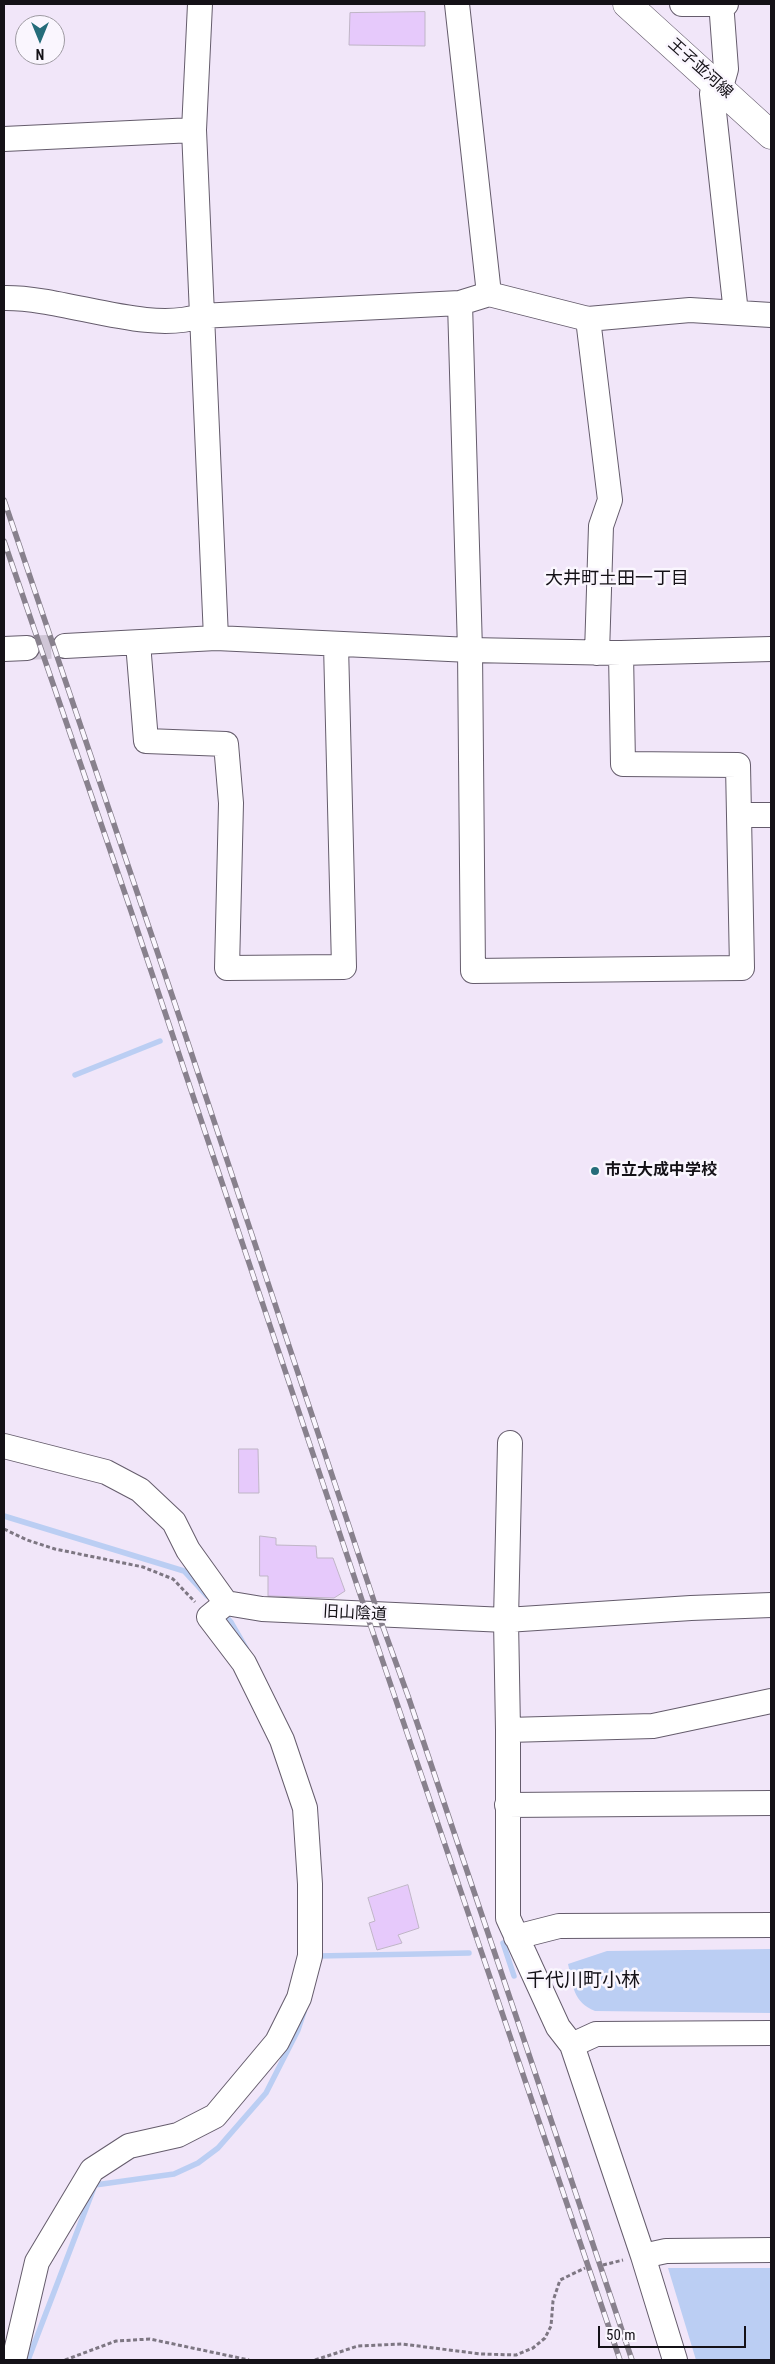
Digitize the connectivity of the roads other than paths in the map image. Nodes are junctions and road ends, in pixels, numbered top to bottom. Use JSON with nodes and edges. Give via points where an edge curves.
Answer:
{"nodes":[{"id":1,"x":200,"y":4,"type":"edge"},
{"id":2,"x":457,"y":4,"type":"edge"},
{"id":3,"x":627,"y":4,"type":"edge"},
{"id":4,"x":682,"y":4,"type":"edge"},
{"id":5,"x":724,"y":9,"type":"edge"},
{"id":6,"x":721,"y":87,"type":"junction"},
{"id":7,"x":194,"y":130,"type":"junction"},
{"id":8,"x":771,"y":135,"type":"edge"},
{"id":9,"x":4,"y":139,"type":"edge"},
{"id":10,"x":489,"y":294,"type":"junction"},
{"id":11,"x":4,"y":298,"type":"edge"},
{"id":12,"x":460,"y":303,"type":"junction"},
{"id":13,"x":736,"y":313,"type":"junction"},
{"id":14,"x":771,"y":315,"type":"edge"},
{"id":15,"x":200,"y":316,"type":"junction"},
{"id":16,"x":588,"y":319,"type":"junction"},
{"id":17,"x":216,"y":638,"type":"junction"},
{"id":18,"x":138,"y":643,"type":"junction"},
{"id":19,"x":336,"y":645,"type":"junction"},
{"id":20,"x":65,"y":646,"type":"tunnel mouth"},
{"id":21,"x":771,"y":649,"type":"edge"},
{"id":22,"x":470,"y":650,"type":"junction"},
{"id":23,"x":597,"y":653,"type":"junction"},
{"id":24,"x":621,"y":653,"type":"junction"},
{"id":25,"x":740,"y":815,"type":"junction"},
{"id":26,"x":771,"y":815,"type":"edge"},
{"id":27,"x":510,"y":1443,"type":"dead end"},
{"id":28,"x":4,"y":1446,"type":"edge"},
{"id":29,"x":771,"y":1605,"type":"edge"},
{"id":30,"x":218,"y":1610,"type":"junction"},
{"id":31,"x":506,"y":1620,"type":"junction"},
{"id":32,"x":771,"y":1701,"type":"edge"},
{"id":33,"x":508,"y":1730,"type":"junction"},
{"id":34,"x":771,"y":1803,"type":"edge"},
{"id":35,"x":507,"y":1804,"type":"junction"},
{"id":36,"x":771,"y":1925,"type":"edge"},
{"id":37,"x":516,"y":1937,"type":"junction"},
{"id":38,"x":771,"y":2032,"type":"edge"},
{"id":39,"x":572,"y":2045,"type":"junction"},
{"id":40,"x":771,"y":2250,"type":"edge"},
{"id":41,"x":643,"y":2256,"type":"junction"},
{"id":42,"x":14,"y":2360,"type":"edge"},
{"id":43,"x":675,"y":2360,"type":"edge"}],
"edges":[{"from":1,"to":7,"type":"street"},
{"from":2,"to":10,"type":"street"},
{"from":3,"to":6,"type":"main road","name":"王子並河線"},
{"from":4,"to":5,"type":"street"},
{"from":5,"to":6,"type":"street","via":[[726,69]]},
{"from":6,"to":8,"type":"main road","name":"王子並河線"},
{"from":6,"to":13,"type":"street","via":[[712,94]]},
{"from":7,"to":9,"type":"street"},
{"from":7,"to":15,"type":"street"},
{"from":10,"to":12,"type":"street"},
{"from":10,"to":16,"type":"street"},
{"from":11,"to":15,"type":"street","via":[[26,298],[149,321],[183,322]]},
{"from":12,"to":15,"type":"street"},
{"from":12,"to":22,"type":"street"},
{"from":13,"to":14,"type":"street"},
{"from":13,"to":16,"type":"street","via":[[690,310]]},
{"from":15,"to":17,"type":"street"},
{"from":16,"to":23,"type":"street","via":[[610,500],[601,526]]},
{"from":17,"to":18,"type":"street"},
{"from":17,"to":19,"type":"street"},
{"from":18,"to":19,"type":"street","via":[[146,741],[226,744],[231,803],[227,968],[344,967]]},
{"from":18,"to":20,"type":"street"},
{"from":19,"to":22,"type":"street"},
{"from":21,"to":24,"type":"street"},
{"from":22,"to":23,"type":"street"},
{"from":22,"to":25,"type":"street","via":[[473,971],[742,968]]},
{"from":23,"to":24,"type":"street"},
{"from":24,"to":25,"type":"street","via":[[623,764],[738,765]]},
{"from":25,"to":26,"type":"street"},
{"from":27,"to":31,"type":"street"},
{"from":28,"to":30,"type":"street","via":[[106,1472],[140,1490],[174,1522]]},
{"from":29,"to":31,"type":"street","name":"旧山陰道"},
{"from":30,"to":31,"type":"street","name":"旧山陰道","via":[[262,1609]]},
{"from":30,"to":42,"type":"street","via":[[282,1740],[305,1808],[310,1956],[299,1998],[277,2042],[215,2116],[178,2135],[129,2146],[92,2170],[37,2262]]},
{"from":31,"to":33,"type":"street"},
{"from":32,"to":33,"type":"street","via":[[653,1726]]},
{"from":33,"to":35,"type":"street"},
{"from":34,"to":35,"type":"street"},
{"from":35,"to":37,"type":"street","via":[[508,1918]]},
{"from":36,"to":37,"type":"street","via":[[559,1926]]},
{"from":37,"to":39,"type":"street","via":[[558,2027]]},
{"from":38,"to":39,"type":"street","via":[[596,2034]]},
{"from":39,"to":41,"type":"street"},
{"from":40,"to":41,"type":"street","via":[[666,2251]]},
{"from":41,"to":43,"type":"street"}]}
